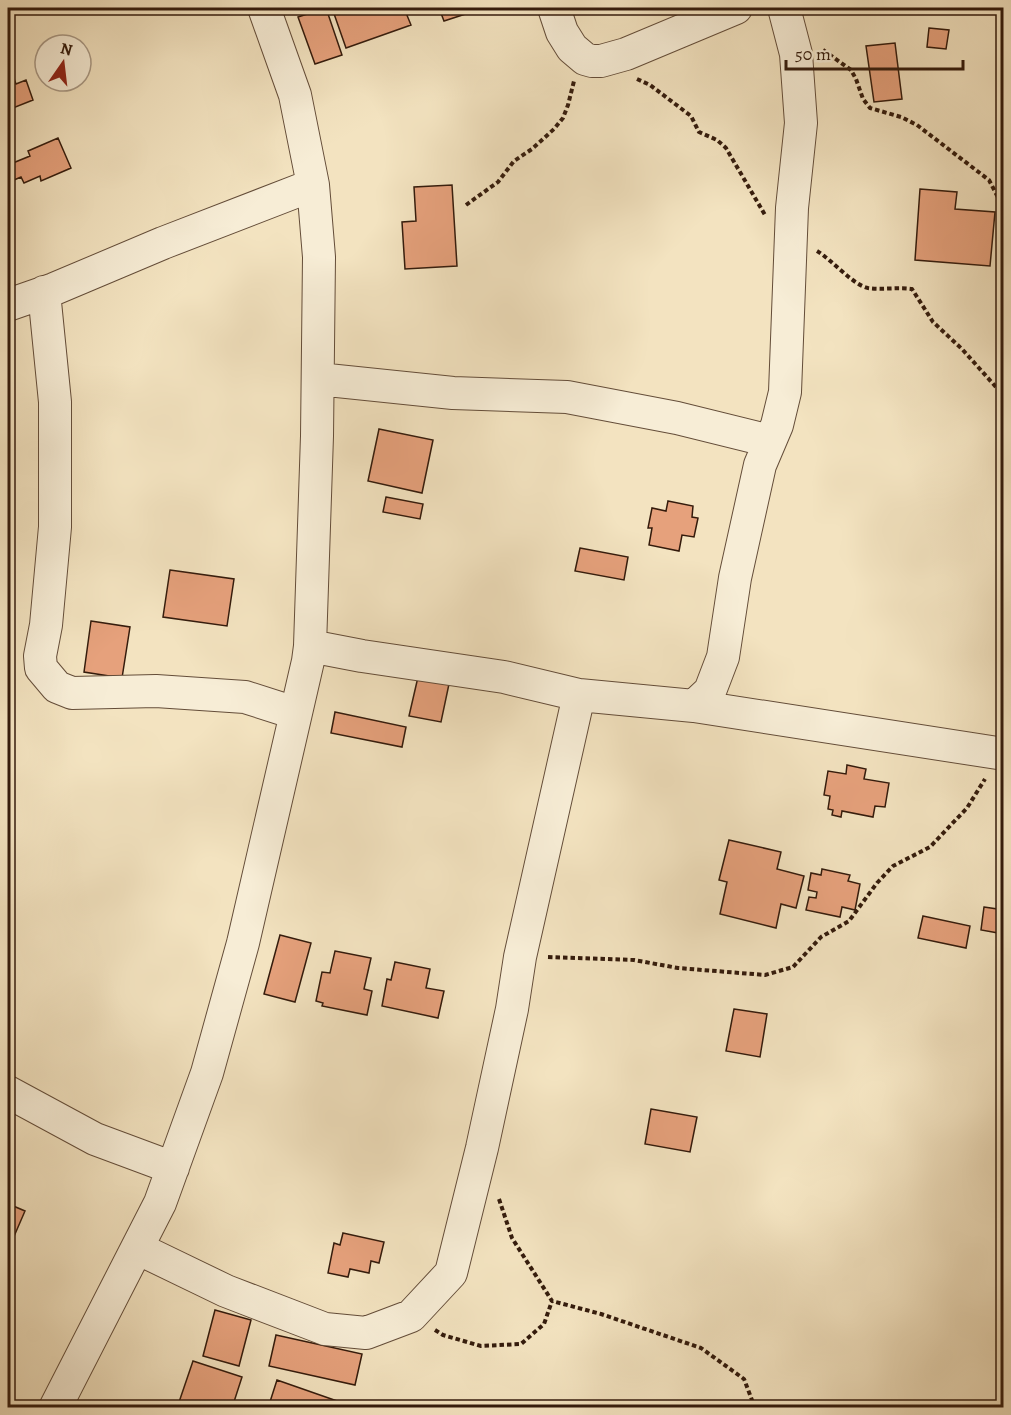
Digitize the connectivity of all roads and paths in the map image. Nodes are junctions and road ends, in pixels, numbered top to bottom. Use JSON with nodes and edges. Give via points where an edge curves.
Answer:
{"nodes":[{"id":1,"x":264,"y":8,"type":"edge"},
{"id":2,"x":554,"y":8,"type":"edge"},
{"id":3,"x":736,"y":8,"type":"edge"},
{"id":4,"x":784,"y":8,"type":"edge"},
{"id":5,"x":818,"y":47,"type":"dead end"},
{"id":6,"x":593,"y":60,"type":"junction"},
{"id":7,"x":313,"y":185,"type":"junction"},
{"id":8,"x":466,"y":205,"type":"dead end"},
{"id":9,"x":1004,"y":209,"type":"edge"},
{"id":10,"x":791,"y":239,"type":"junction"},
{"id":11,"x":44,"y":292,"type":"junction"},
{"id":12,"x":8,"y":305,"type":"edge"},
{"id":13,"x":318,"y":379,"type":"junction"},
{"id":14,"x":1004,"y":396,"type":"edge"},
{"id":15,"x":770,"y":441,"type":"junction"},
{"id":16,"x":310,"y":646,"type":"junction"},
{"id":17,"x":579,"y":694,"type":"junction"},
{"id":18,"x":694,"y":706,"type":"junction"},
{"id":19,"x":295,"y":713,"type":"junction"},
{"id":20,"x":1001,"y":754,"type":"edge"},
{"id":21,"x":520,"y":957,"type":"junction"},
{"id":22,"x":8,"y":1092,"type":"edge"},
{"id":23,"x":173,"y":1168,"type":"junction"},
{"id":24,"x":497,"y":1193,"type":"dead end"},
{"id":25,"x":137,"y":1248,"type":"junction"},
{"id":26,"x":552,"y":1301,"type":"junction"},
{"id":27,"x":411,"y":1316,"type":"junction"},
{"id":28,"x":55,"y":1407,"type":"edge"},
{"id":29,"x":755,"y":1407,"type":"edge"}],
"edges":[{"from":1,"to":7,"type":"street","via":[[295,95]]},
{"from":2,"to":6,"type":"street","via":[[572,48]]},
{"from":3,"to":6,"type":"street","via":[[626,54]]},
{"from":4,"to":10,"type":"street","via":[[796,54],[801,123]]},
{"from":5,"to":9,"type":"path","via":[[850,70],[870,108],[917,125],[988,180]]},
{"from":6,"to":8,"type":"path","via":[[578,72],[563,118],[554,129],[514,161],[498,183]]},
{"from":6,"to":10,"type":"path","via":[[650,86],[691,116],[699,132],[726,148],[768,221]]},
{"from":7,"to":11,"type":"street"},
{"from":7,"to":13,"type":"street","via":[[319,257]]},
{"from":10,"to":14,"type":"path","via":[[827,257],[868,288],[912,289],[933,322]]},
{"from":10,"to":15,"type":"street","via":[[785,392]]},
{"from":11,"to":12,"type":"street"},
{"from":11,"to":19,"type":"street","via":[[55,402],[55,527],[40,656],[42,668],[57,687],[72,693],[156,691],[245,697]]},
{"from":13,"to":15,"type":"street","via":[[453,393],[567,397]]},
{"from":13,"to":16,"type":"street"},
{"from":15,"to":18,"type":"street","via":[[760,465],[735,578],[723,657],[710,691]]},
{"from":16,"to":17,"type":"street","via":[[504,677]]},
{"from":16,"to":19,"type":"street"},
{"from":17,"to":18,"type":"street"},
{"from":17,"to":21,"type":"street"},
{"from":18,"to":20,"type":"street"},
{"from":19,"to":23,"type":"street","via":[[240,954],[207,1073]]},
{"from":20,"to":21,"type":"path","via":[[968,807],[930,847],[892,867],[849,921],[821,937],[793,967],[765,975],[634,960]]},
{"from":21,"to":27,"type":"street","via":[[483,1148],[451,1273]]},
{"from":22,"to":23,"type":"street","via":[[95,1139]]},
{"from":23,"to":25,"type":"street"},
{"from":24,"to":26,"type":"path","via":[[512,1238]]},
{"from":25,"to":27,"type":"street","via":[[226,1291],[325,1329],[366,1333]]},
{"from":25,"to":28,"type":"street"},
{"from":26,"to":27,"type":"path","via":[[544,1324],[521,1344],[481,1346],[443,1335]]},
{"from":26,"to":29,"type":"path","via":[[701,1348],[744,1379]]}]}
